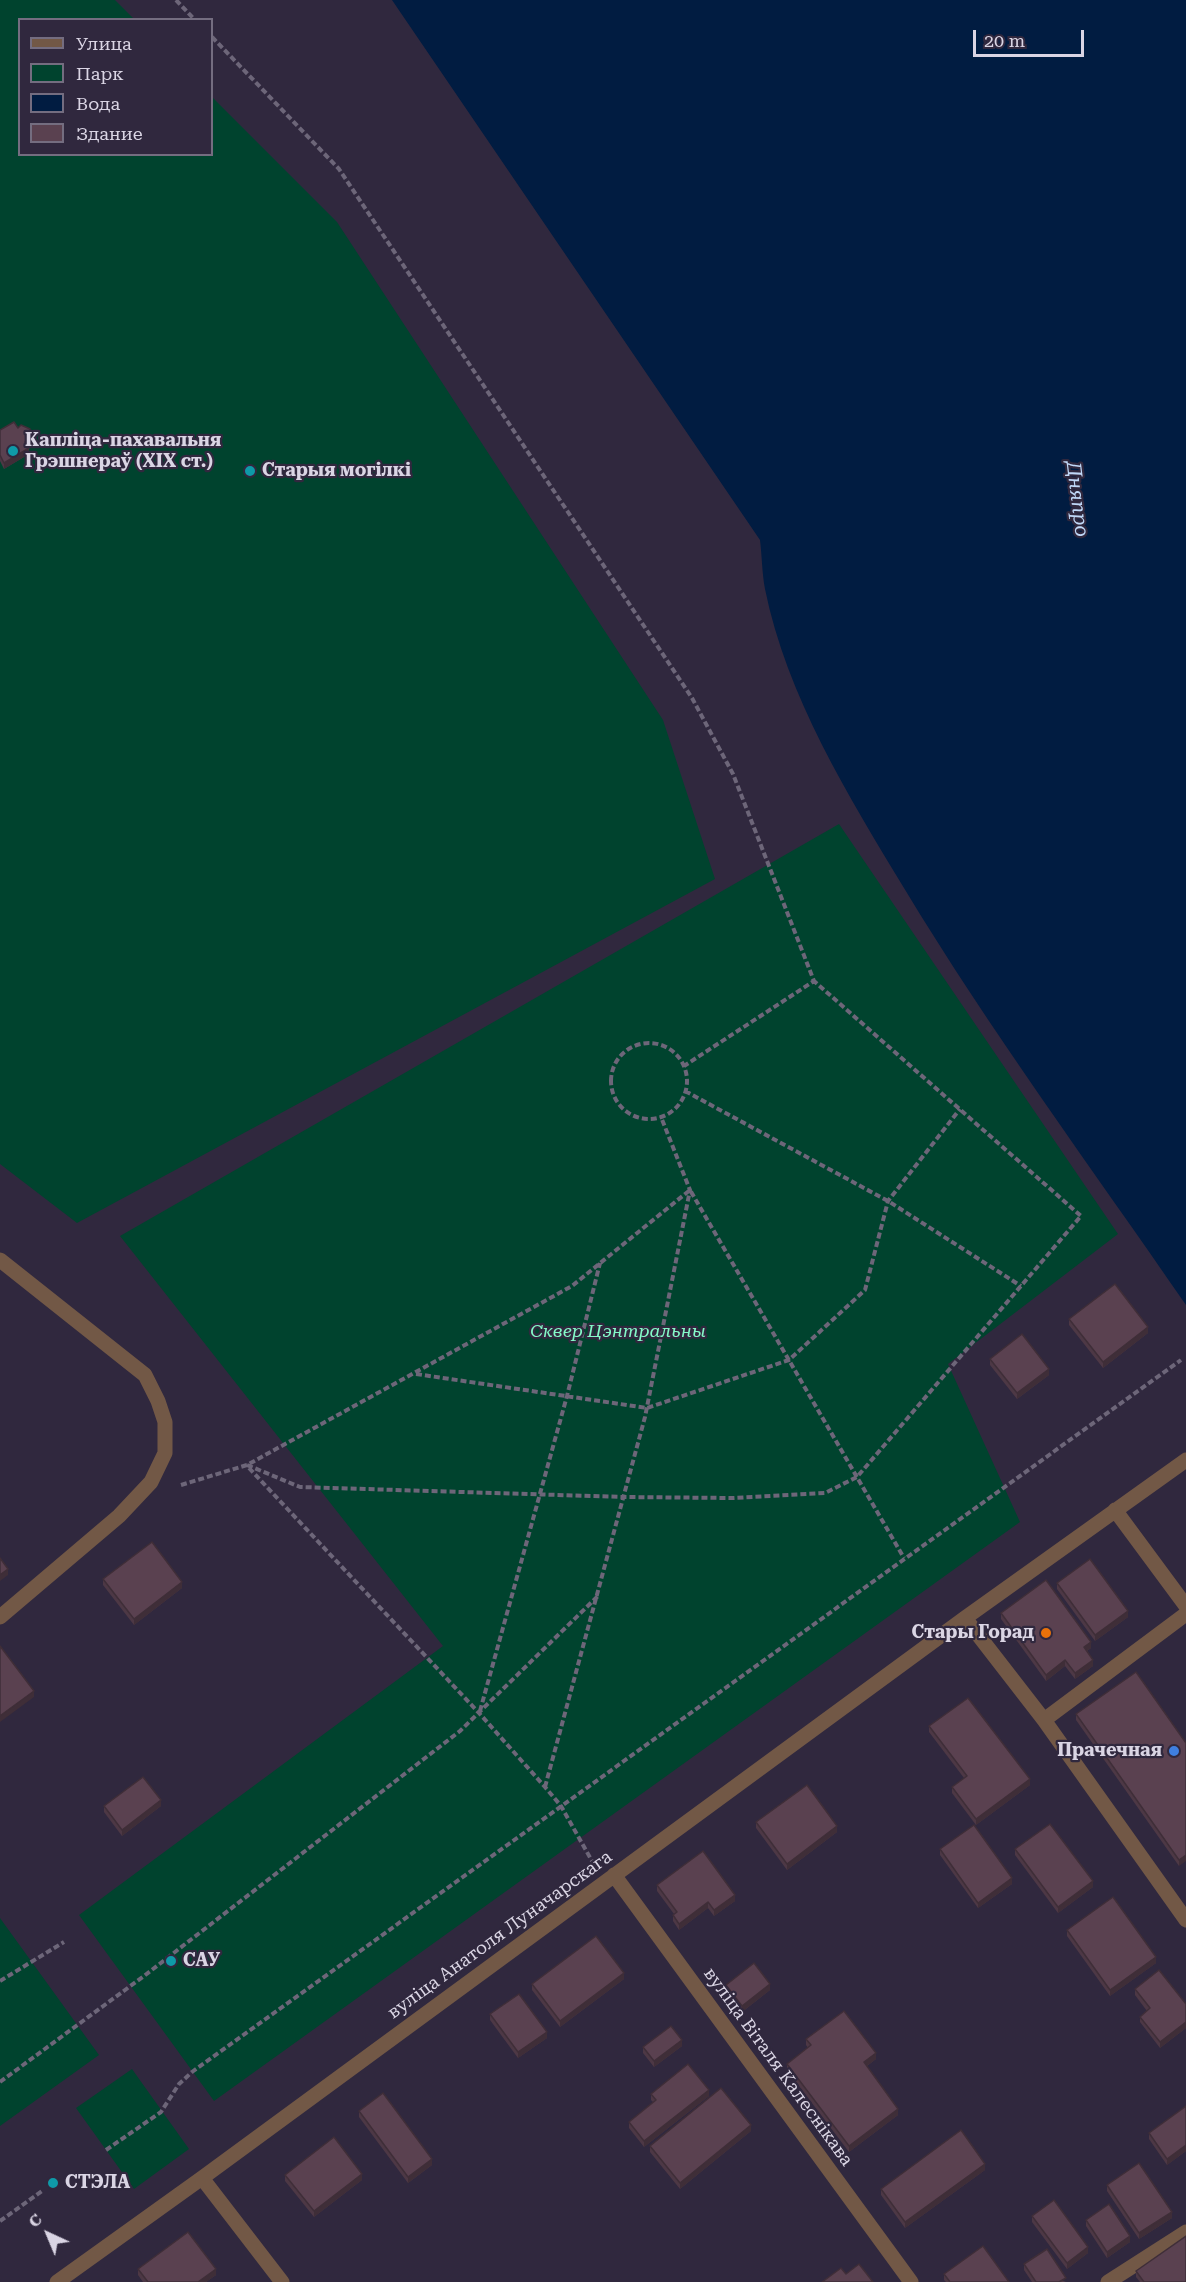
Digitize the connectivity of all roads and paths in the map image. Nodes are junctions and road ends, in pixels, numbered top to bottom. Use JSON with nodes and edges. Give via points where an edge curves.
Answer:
{"nodes":[{"id":1,"x":176,"y":0,"type":"edge"},
{"id":2,"x":193,"y":18,"type":"edge"},
{"id":3,"x":213,"y":38,"type":"edge"},
{"id":4,"x":814,"y":981,"type":"junction"},
{"id":5,"x":684,"y":1066,"type":"junction"},
{"id":6,"x":685,"y":1091,"type":"junction"},
{"id":7,"x":960,"y":1109,"type":"junction"},
{"id":8,"x":661,"y":1117,"type":"junction"},
{"id":9,"x":690,"y":1190,"type":"junction"},
{"id":10,"x":888,"y":1201,"type":"junction"},
{"id":11,"x":0,"y":1260,"type":"edge"},
{"id":12,"x":600,"y":1262,"type":"junction"},
{"id":13,"x":1021,"y":1286,"type":"junction"},
{"id":14,"x":789,"y":1360,"type":"junction"},
{"id":15,"x":1180,"y":1360,"type":"dead end"},
{"id":16,"x":415,"y":1374,"type":"junction"},
{"id":17,"x":567,"y":1396,"type":"junction"},
{"id":18,"x":647,"y":1408,"type":"junction"},
{"id":19,"x":1186,"y":1460,"type":"edge"},
{"id":20,"x":247,"y":1465,"type":"junction"},
{"id":21,"x":856,"y":1476,"type":"junction"},
{"id":22,"x":540,"y":1494,"type":"junction"},
{"id":23,"x":624,"y":1497,"type":"junction"},
{"id":24,"x":137,"y":1498,"type":"junction"},
{"id":25,"x":1115,"y":1510,"type":"junction"},
{"id":26,"x":905,"y":1559,"type":"junction"},
{"id":27,"x":598,"y":1595,"type":"junction"},
{"id":28,"x":1186,"y":1606,"type":"edge"},
{"id":29,"x":1186,"y":1614,"type":"edge"},
{"id":30,"x":0,"y":1617,"type":"edge"},
{"id":31,"x":965,"y":1618,"type":"junction"},
{"id":32,"x":479,"y":1713,"type":"junction"},
{"id":33,"x":1044,"y":1720,"type":"junction"},
{"id":34,"x":545,"y":1787,"type":"junction"},
{"id":35,"x":561,"y":1806,"type":"junction"},
{"id":36,"x":609,"y":1879,"type":"junction"},
{"id":37,"x":1186,"y":1920,"type":"edge"},
{"id":38,"x":64,"y":1942,"type":"dead end"},
{"id":39,"x":0,"y":1981,"type":"edge"},
{"id":40,"x":0,"y":2082,"type":"edge"},
{"id":41,"x":106,"y":2150,"type":"dead end"},
{"id":42,"x":202,"y":2178,"type":"junction"},
{"id":43,"x":42,"y":2191,"type":"dead end"},
{"id":44,"x":0,"y":2221,"type":"edge"},
{"id":45,"x":1186,"y":2232,"type":"edge"},
{"id":46,"x":57,"y":2282,"type":"edge"},
{"id":47,"x":282,"y":2282,"type":"edge"},
{"id":48,"x":910,"y":2282,"type":"edge"},
{"id":49,"x":1108,"y":2282,"type":"edge"}],
"edges":[{"from":1,"to":2,"type":"path"},
{"from":3,"to":4,"type":"path","via":[[339,169],[692,698],[733,774]]},
{"from":4,"to":5,"type":"path"},
{"from":4,"to":7,"type":"path"},
{"from":5,"to":6,"type":"path"},
{"from":5,"to":8,"type":"path","via":[[668,1048],[644,1043],[632,1047],[614,1064],[611,1089],[616,1101],[636,1117]]},
{"from":6,"to":8,"type":"path","via":[[672,1111]]},
{"from":6,"to":10,"type":"path"},
{"from":7,"to":10,"type":"path"},
{"from":7,"to":13,"type":"path","via":[[1081,1216]]},
{"from":8,"to":9,"type":"path"},
{"from":9,"to":12,"type":"path"},
{"from":9,"to":14,"type":"path"},
{"from":9,"to":18,"type":"path"},
{"from":10,"to":13,"type":"path"},
{"from":10,"to":14,"type":"path","via":[[865,1290]]},
{"from":11,"to":24,"type":"street","via":[[145,1375],[165,1422],[165,1453],[152,1482]]},
{"from":12,"to":16,"type":"path","via":[[572,1286]]},
{"from":12,"to":17,"type":"path"},
{"from":13,"to":21,"type":"path"},
{"from":14,"to":18,"type":"path"},
{"from":14,"to":21,"type":"path"},
{"from":15,"to":26,"type":"path"},
{"from":16,"to":17,"type":"path"},
{"from":16,"to":20,"type":"path"},
{"from":17,"to":18,"type":"path"},
{"from":17,"to":22,"type":"path"},
{"from":18,"to":23,"type":"path"},
{"from":19,"to":25,"type":"street","name":"вуліца Анатоля Луначарскага"},
{"from":20,"to":22,"type":"path","via":[[300,1487]]},
{"from":20,"to":24,"type":"path"},
{"from":20,"to":32,"type":"path"},
{"from":21,"to":23,"type":"path","via":[[825,1493],[733,1498]]},
{"from":21,"to":26,"type":"path"},
{"from":22,"to":23,"type":"path"},
{"from":22,"to":32,"type":"path"},
{"from":23,"to":27,"type":"path"},
{"from":24,"to":30,"type":"street"},
{"from":25,"to":28,"type":"street"},
{"from":25,"to":31,"type":"street","name":"вуліца Анатоля Луначарскага"},
{"from":26,"to":35,"type":"path"},
{"from":27,"to":32,"type":"path"},
{"from":27,"to":34,"type":"path"},
{"from":29,"to":33,"type":"street"},
{"from":31,"to":33,"type":"street"},
{"from":31,"to":36,"type":"street","name":"вуліца Анатоля Луначарскага"},
{"from":32,"to":34,"type":"path"},
{"from":32,"to":40,"type":"path","via":[[144,1976]]},
{"from":33,"to":37,"type":"street"},
{"from":34,"to":35,"type":"path"},
{"from":35,"to":36,"type":"path"},
{"from":35,"to":41,"type":"path","via":[[192,2072],[161,2112]]},
{"from":36,"to":42,"type":"street","name":"вуліца Анатоля Луначарскага"},
{"from":36,"to":48,"type":"street","name":"вуліца Віталя Калеснікава"},
{"from":38,"to":39,"type":"path"},
{"from":42,"to":46,"type":"street","name":"вуліца Анатоля Луначарскага"},
{"from":42,"to":47,"type":"street"},
{"from":43,"to":44,"type":"path"},
{"from":45,"to":49,"type":"street"}]}
